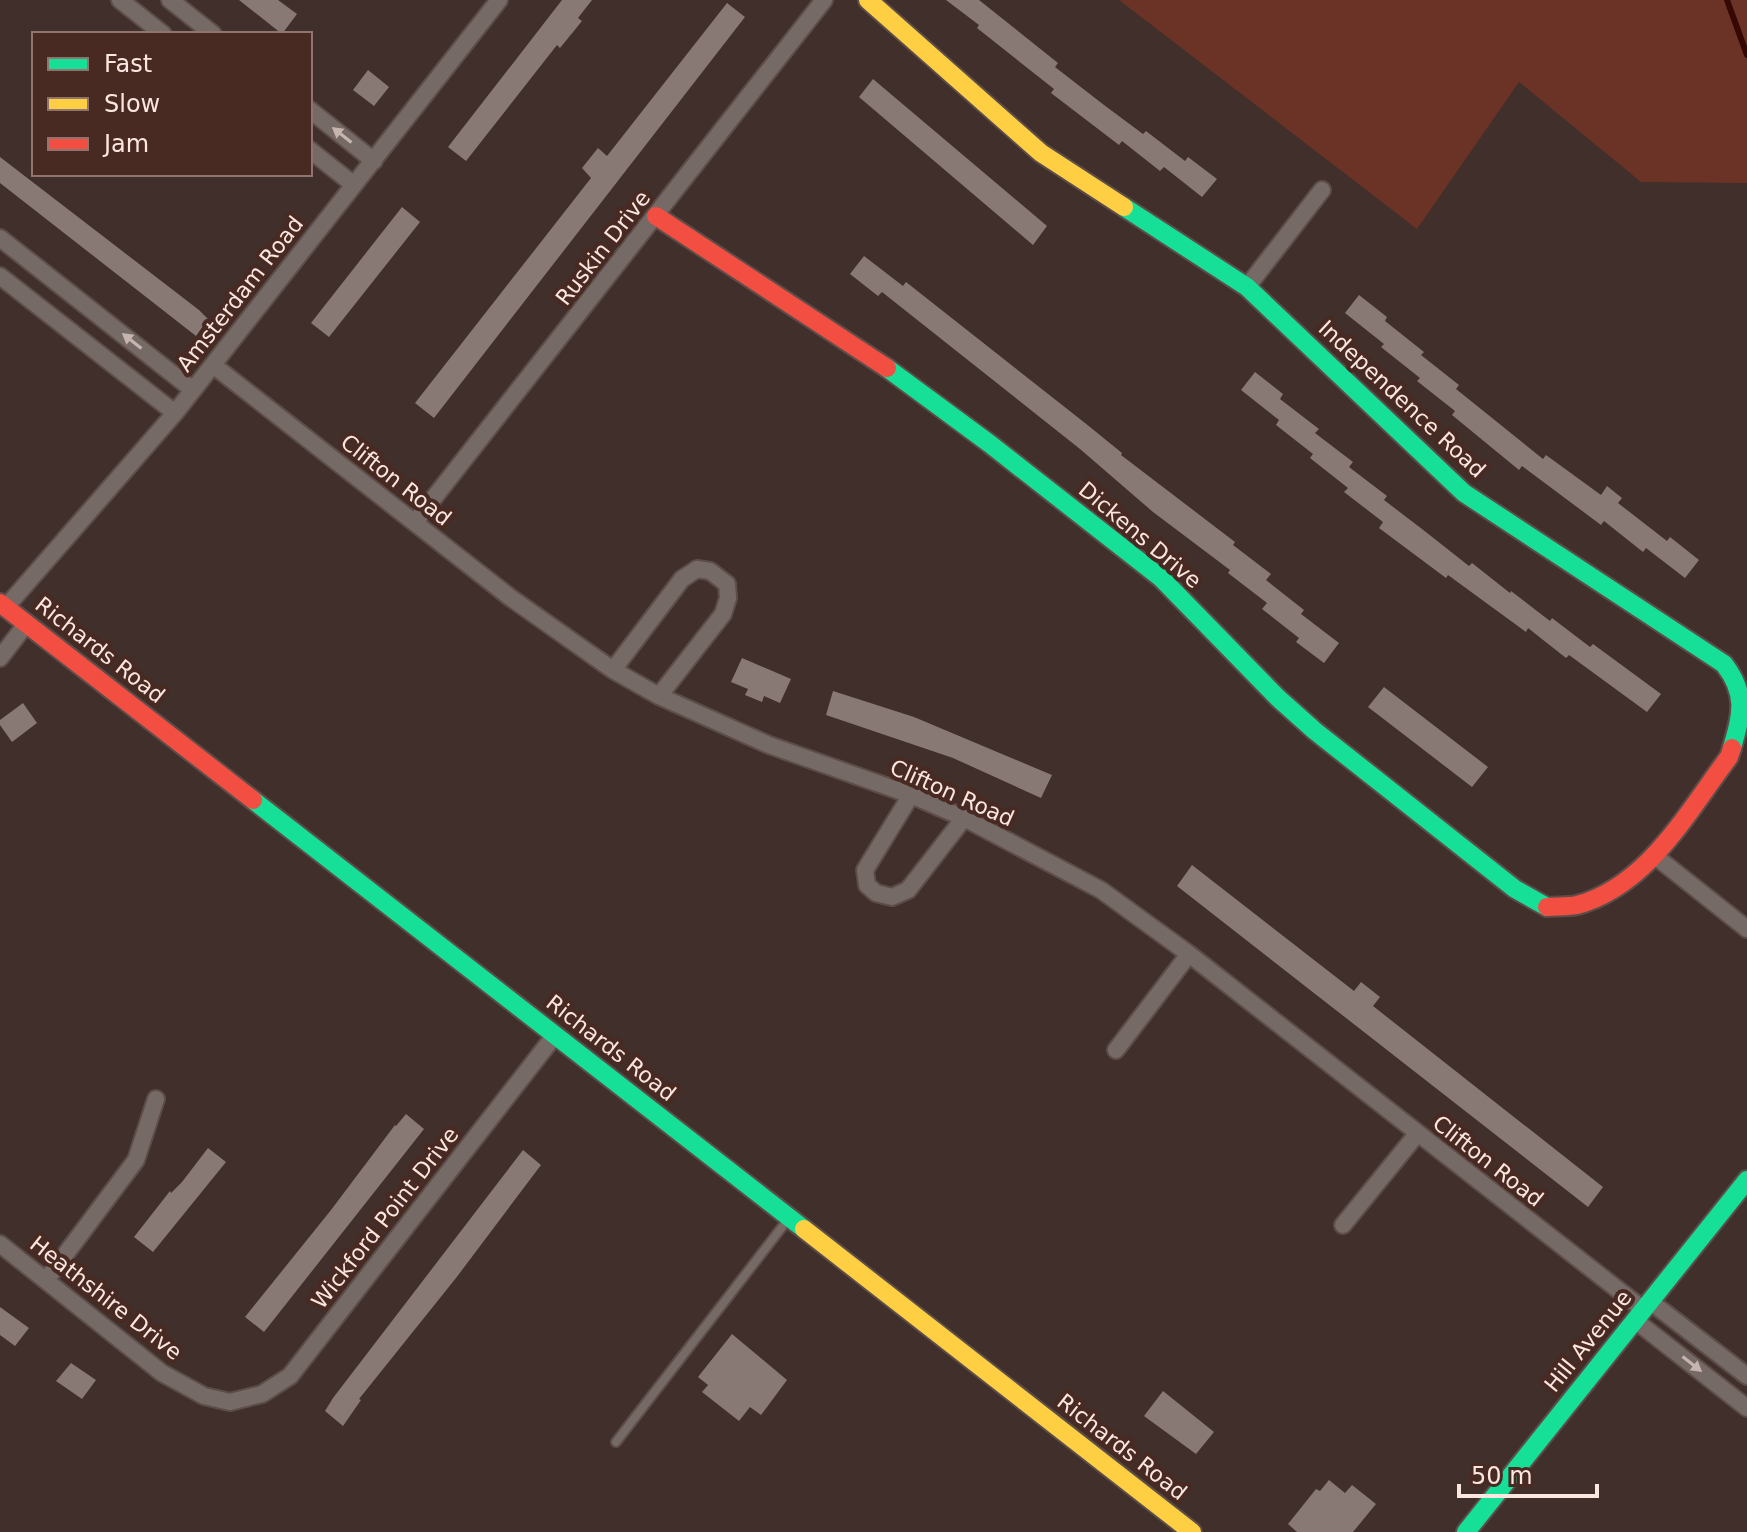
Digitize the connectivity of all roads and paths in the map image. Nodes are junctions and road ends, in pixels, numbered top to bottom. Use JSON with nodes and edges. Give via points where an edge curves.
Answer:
{"nodes":[{"id":1,"x":120,"y":0,"type":"edge"},
{"id":2,"x":170,"y":0,"type":"edge"},
{"id":3,"x":499,"y":0,"type":"edge"},
{"id":4,"x":824,"y":0,"type":"edge"},
{"id":5,"x":868,"y":0,"type":"edge"},
{"id":6,"x":160,"y":32,"type":"edge"},
{"id":7,"x":210,"y":32,"type":"edge"},
{"id":8,"x":312,"y":112,"type":"edge"},
{"id":9,"x":312,"y":152,"type":"edge"},
{"id":10,"x":374,"y":161,"type":"junction"},
{"id":11,"x":354,"y":185,"type":"junction"},
{"id":12,"x":1322,"y":190,"type":"dead end"},
{"id":13,"x":656,"y":216,"type":"junction"},
{"id":14,"x":0,"y":238,"type":"edge"},
{"id":15,"x":0,"y":276,"type":"edge"},
{"id":16,"x":1247,"y":287,"type":"junction"},
{"id":17,"x":213,"y":365,"type":"junction"},
{"id":18,"x":193,"y":390,"type":"junction"},
{"id":19,"x":175,"y":413,"type":"junction"},
{"id":20,"x":415,"y":522,"type":"junction"},
{"id":21,"x":2,"y":605,"type":"edge"},
{"id":22,"x":27,"y":623,"type":"junction"},
{"id":23,"x":0,"y":658,"type":"edge"},
{"id":24,"x":613,"y":670,"type":"junction"},
{"id":25,"x":659,"y":696,"type":"junction"},
{"id":26,"x":911,"y":795,"type":"junction"},
{"id":27,"x":964,"y":818,"type":"junction"},
{"id":28,"x":1655,"y":856,"type":"junction"},
{"id":29,"x":1747,"y":929,"type":"edge"},
{"id":30,"x":1189,"y":954,"type":"junction"},
{"id":31,"x":555,"y":1035,"type":"junction"},
{"id":32,"x":1116,"y":1050,"type":"dead end"},
{"id":33,"x":156,"y":1099,"type":"dead end"},
{"id":34,"x":1417,"y":1134,"type":"junction"},
{"id":35,"x":1747,"y":1180,"type":"edge"},
{"id":36,"x":789,"y":1218,"type":"junction"},
{"id":37,"x":1343,"y":1225,"type":"dead end"},
{"id":38,"x":0,"y":1244,"type":"edge"},
{"id":39,"x":47,"y":1279,"type":"junction"},
{"id":40,"x":1644,"y":1311,"type":"junction"},
{"id":41,"x":1747,"y":1376,"type":"edge"},
{"id":42,"x":230,"y":1402,"type":"joint"},
{"id":43,"x":1747,"y":1408,"type":"edge"},
{"id":44,"x":616,"y":1442,"type":"dead end"},
{"id":45,"x":1192,"y":1532,"type":"edge"},
{"id":46,"x":1466,"y":1532,"type":"edge"}],
"edges":[{"from":1,"to":6,"type":"street"},
{"from":2,"to":7,"type":"street"},
{"from":3,"to":10,"type":"street","name":"Amsterdam Road"},
{"from":4,"to":13,"type":"street","name":"Ruskin Drive"},
{"from":5,"to":16,"type":"street","name":"Independence Road","via":[[1041,153]]},
{"from":10,"to":8,"type":"street","one_way":true},
{"from":9,"to":11,"type":"street"},
{"from":10,"to":11,"type":"street","name":"Amsterdam Road"},
{"from":11,"to":17,"type":"street","name":"Amsterdam Road"},
{"from":12,"to":16,"type":"street"},
{"from":13,"to":20,"type":"street","name":"Ruskin Drive"},
{"from":13,"to":28,"type":"street","name":"Dickens Drive","via":[[856,346],[990,444],[1161,578],[1315,731],[1515,889],[1547,907],[1577,905],[1616,887]]},
{"from":18,"to":14,"type":"street","one_way":true},
{"from":15,"to":19,"type":"street"},
{"from":16,"to":28,"type":"street","name":"Independence Road","via":[[1464,493],[1724,664],[1736,678],[1743,698],[1729,757]]},
{"from":17,"to":18,"type":"street","name":"Amsterdam Road"},
{"from":17,"to":20,"type":"street","name":"Clifton Road"},
{"from":18,"to":19,"type":"street","name":"Amsterdam Road"},
{"from":19,"to":21,"type":"street","name":"Amsterdam Road"},
{"from":20,"to":24,"type":"street","name":"Clifton Road"},
{"from":21,"to":22,"type":"street","name":"Richards Road"},
{"from":22,"to":23,"type":"street"},
{"from":22,"to":31,"type":"street","name":"Richards Road"},
{"from":24,"to":25,"type":"street","name":"Clifton Road"},
{"from":24,"to":25,"type":"street","via":[[682,579],[697,569],[710,571],[727,584],[723,614]]},
{"from":25,"to":26,"type":"street","name":"Clifton Road","via":[[769,745]]},
{"from":26,"to":27,"type":"street","name":"Clifton Road"},
{"from":26,"to":27,"type":"street","via":[[865,870],[867,885],[876,893],[892,897],[908,890]]},
{"from":27,"to":30,"type":"street","name":"Clifton Road","via":[[1101,890]]},
{"from":28,"to":29,"type":"street"},
{"from":30,"to":32,"type":"street"},
{"from":30,"to":34,"type":"street","name":"Clifton Road"},
{"from":31,"to":36,"type":"street","name":"Richards Road"},
{"from":31,"to":42,"type":"street","name":"Wickford Point Drive","via":[[290,1376],[262,1394]]},
{"from":33,"to":39,"type":"street","via":[[136,1160]]},
{"from":34,"to":37,"type":"street"},
{"from":34,"to":40,"type":"street","name":"Clifton Road"},
{"from":35,"to":40,"type":"street","name":"Hill Avenue"},
{"from":36,"to":44,"type":"lane"},
{"from":36,"to":45,"type":"street","name":"Richards Road"},
{"from":38,"to":39,"type":"street","name":"Heathshire Drive"},
{"from":39,"to":42,"type":"street","name":"Heathshire Drive","via":[[162,1373],[204,1396]]},
{"from":40,"to":41,"type":"street"},
{"from":40,"to":43,"type":"street","one_way":true},
{"from":40,"to":46,"type":"street","name":"Hill Avenue"}]}
